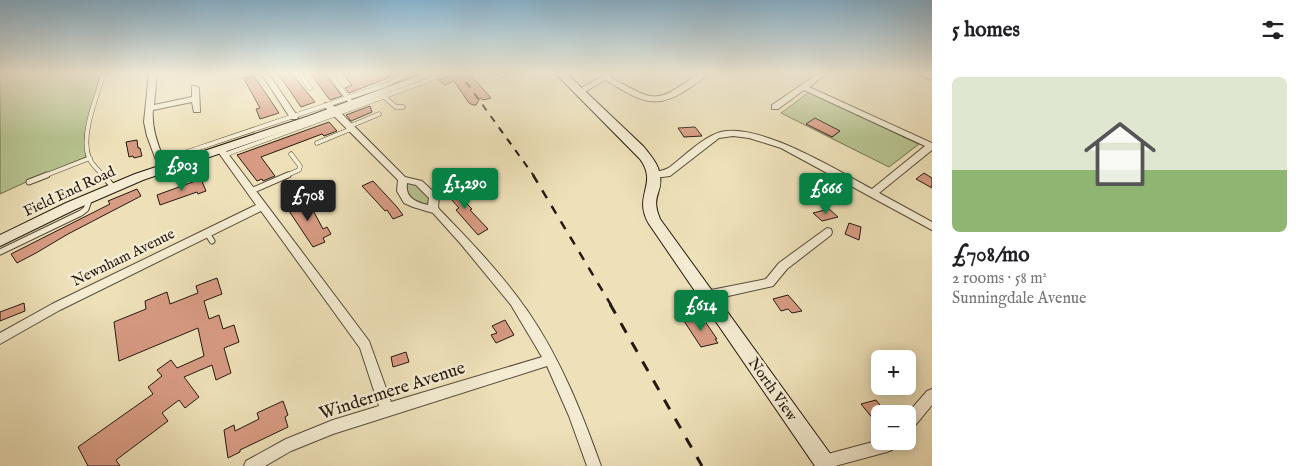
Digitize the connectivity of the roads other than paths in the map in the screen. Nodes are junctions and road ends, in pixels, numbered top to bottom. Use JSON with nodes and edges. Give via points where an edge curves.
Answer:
{"nodes":[{"id":1,"x":98,"y":95,"type":"edge"},
{"id":2,"x":152,"y":95,"type":"edge"},
{"id":3,"x":195,"y":95,"type":"edge"},
{"id":4,"x":279,"y":95,"type":"edge"},
{"id":5,"x":345,"y":95,"type":"edge"},
{"id":6,"x":373,"y":95,"type":"edge"},
{"id":7,"x":374,"y":95,"type":"edge"},
{"id":8,"x":381,"y":95,"type":"edge"},
{"id":9,"x":584,"y":95,"type":"edge"},
{"id":10,"x":638,"y":95,"type":"edge"},
{"id":11,"x":671,"y":95,"type":"edge"},
{"id":12,"x":793,"y":95,"type":"edge"},
{"id":13,"x":821,"y":95,"type":"edge"},
{"id":14,"x":195,"y":99,"type":"junction"},
{"id":15,"x":350,"y":101,"type":"junction"},
{"id":16,"x":403,"y":107,"type":"dead end"},
{"id":17,"x":775,"y":107,"type":"dead end"},
{"id":18,"x":150,"y":108,"type":"junction"},
{"id":19,"x":197,"y":110,"type":"dead end"},
{"id":20,"x":332,"y":110,"type":"junction"},
{"id":21,"x":379,"y":114,"type":"dead end"},
{"id":22,"x":294,"y":117,"type":"junction"},
{"id":23,"x":350,"y":128,"type":"junction"},
{"id":24,"x":257,"y":133,"type":"junction"},
{"id":25,"x":317,"y":143,"type":"dead end"},
{"id":26,"x":932,"y":146,"type":"edge"},
{"id":27,"x":222,"y":152,"type":"junction"},
{"id":28,"x":291,"y":154,"type":"dead end"},
{"id":29,"x":90,"y":158,"type":"junction"},
{"id":30,"x":165,"y":163,"type":"junction"},
{"id":31,"x":654,"y":174,"type":"junction"},
{"id":32,"x":402,"y":179,"type":"junction"},
{"id":33,"x":28,"y":182,"type":"dead end"},
{"id":34,"x":113,"y":187,"type":"junction"},
{"id":35,"x":251,"y":192,"type":"junction"},
{"id":36,"x":872,"y":194,"type":"junction"},
{"id":37,"x":90,"y":198,"type":"junction"},
{"id":38,"x":262,"y":206,"type":"junction"},
{"id":39,"x":436,"y":211,"type":"junction"},
{"id":40,"x":932,"y":226,"type":"edge"},
{"id":41,"x":827,"y":232,"type":"dead end"},
{"id":42,"x":0,"y":241,"type":"edge"},
{"id":43,"x":0,"y":252,"type":"edge"},
{"id":44,"x":706,"y":296,"type":"junction"},
{"id":45,"x":0,"y":339,"type":"edge"},
{"id":46,"x":550,"y":360,"type":"junction"},
{"id":47,"x":932,"y":395,"type":"edge"},
{"id":48,"x":387,"y":409,"type":"junction"},
{"id":49,"x":916,"y":414,"type":"edge"},
{"id":50,"x":871,"y":450,"type":"edge"},
{"id":51,"x":825,"y":464,"type":"edge"},
{"id":52,"x":251,"y":466,"type":"edge"},
{"id":53,"x":594,"y":466,"type":"edge"}],
"edges":[{"from":1,"to":29,"type":"lane","via":[[90,121]]},
{"from":2,"to":18,"type":"street"},
{"from":3,"to":14,"type":"street"},
{"from":4,"to":22,"type":"street"},
{"from":5,"to":15,"type":"lane"},
{"from":6,"to":15,"type":"street","name":"Field End Road"},
{"from":7,"to":20,"type":"lane"},
{"from":8,"to":16,"type":"lane","via":[[396,107]]},
{"from":9,"to":31,"type":"street","via":[[640,150]]},
{"from":10,"to":11,"type":"street","via":[[658,99]]},
{"from":12,"to":17,"type":"street"},
{"from":13,"to":26,"type":"street"},
{"from":14,"to":18,"type":"street"},
{"from":14,"to":19,"type":"street"},
{"from":15,"to":20,"type":"street","name":"Field End Road"},
{"from":18,"to":30,"type":"street","via":[[151,136]]},
{"from":20,"to":22,"type":"lane"},
{"from":20,"to":23,"type":"street"},
{"from":20,"to":24,"type":"street","name":"Field End Road"},
{"from":20,"to":27,"type":"lane"},
{"from":21,"to":23,"type":"lane"},
{"from":22,"to":24,"type":"lane"},
{"from":23,"to":25,"type":"lane"},
{"from":23,"to":32,"type":"street"},
{"from":24,"to":27,"type":"street","name":"Field End Road"},
{"from":24,"to":30,"type":"lane"},
{"from":26,"to":36,"type":"street"},
{"from":27,"to":30,"type":"street","name":"Field End Road"},
{"from":27,"to":35,"type":"street"},
{"from":28,"to":35,"type":"lane","via":[[300,166],[299,170]]},
{"from":29,"to":33,"type":"lane"},
{"from":29,"to":34,"type":"lane"},
{"from":30,"to":34,"type":"street","name":"Field End Road"},
{"from":31,"to":36,"type":"street","via":[[667,174],[716,136],[733,133],[784,146]]},
{"from":31,"to":44,"type":"street","name":"North View","via":[[649,197],[654,221]]},
{"from":32,"to":39,"type":"street","via":[[418,183],[429,192],[434,197]]},
{"from":32,"to":39,"type":"street","via":[[402,192],[412,203]]},
{"from":34,"to":37,"type":"street","name":"Field End Road"},
{"from":35,"to":38,"type":"street"},
{"from":36,"to":40,"type":"street"},
{"from":37,"to":42,"type":"street","name":"Field End Road"},
{"from":37,"to":43,"type":"lane","via":[[80,213]]},
{"from":38,"to":45,"type":"street","name":"Newnham Avenue","via":[[210,237],[56,307]]},
{"from":38,"to":48,"type":"street","via":[[365,345]]},
{"from":39,"to":46,"type":"street","via":[[504,286]]},
{"from":41,"to":44,"type":"street","via":[[783,266],[769,283]]},
{"from":44,"to":51,"type":"street","name":"North View"},
{"from":46,"to":48,"type":"street","name":"Windermere Avenue"},
{"from":46,"to":53,"type":"street","via":[[573,406]]},
{"from":47,"to":49,"type":"street"},
{"from":48,"to":52,"type":"street","name":"Windermere Avenue","via":[[286,446]]},
{"from":50,"to":51,"type":"street"}]}
